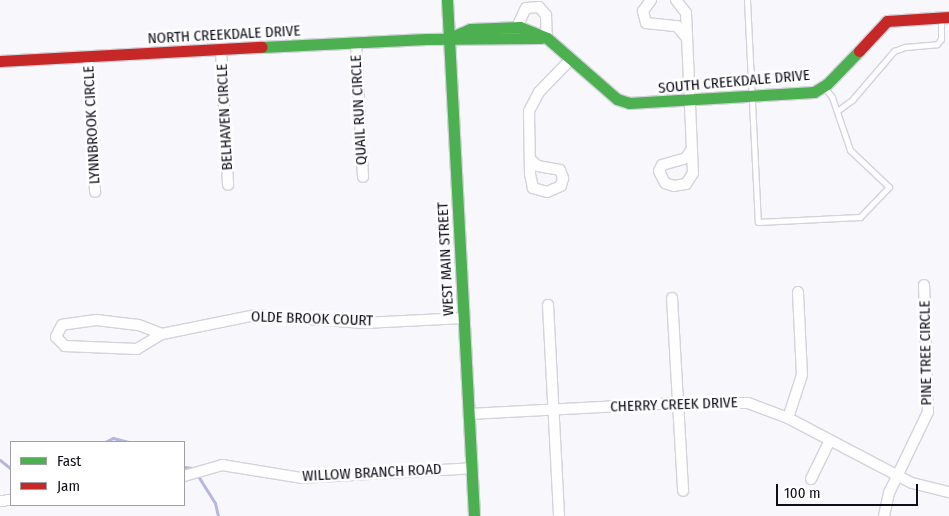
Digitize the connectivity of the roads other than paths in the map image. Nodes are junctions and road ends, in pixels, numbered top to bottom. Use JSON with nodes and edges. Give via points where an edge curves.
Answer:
{"nodes":[{"id":1,"x":447,"y":0,"type":"edge"},
{"id":2,"x":651,"y":0,"type":"edge"},
{"id":3,"x":676,"y":0,"type":"edge"},
{"id":4,"x":747,"y":0,"type":"edge"},
{"id":5,"x":945,"y":17,"type":"edge"},
{"id":6,"x":517,"y":27,"type":"junction"},
{"id":7,"x":685,"y":36,"type":"junction"},
{"id":8,"x":449,"y":38,"type":"junction"},
{"id":9,"x":547,"y":38,"type":"junction"},
{"id":10,"x":356,"y":43,"type":"junction"},
{"id":11,"x":221,"y":50,"type":"junction"},
{"id":12,"x":88,"y":57,"type":"junction"},
{"id":13,"x":571,"y":59,"type":"junction"},
{"id":14,"x":0,"y":61,"type":"edge"},
{"id":15,"x":824,"y":86,"type":"junction"},
{"id":16,"x":752,"y":98,"type":"junction"},
{"id":17,"x":688,"y":101,"type":"junction"},
{"id":18,"x":837,"y":111,"type":"junction"},
{"id":19,"x":691,"y":150,"type":"dead end"},
{"id":20,"x":531,"y":160,"type":"dead end"},
{"id":21,"x":363,"y":177,"type":"dead end"},
{"id":22,"x":228,"y":185,"type":"dead end"},
{"id":23,"x":95,"y":192,"type":"dead end"},
{"id":24,"x":924,"y":285,"type":"dead end"},
{"id":25,"x":798,"y":292,"type":"dead end"},
{"id":26,"x":672,"y":298,"type":"dead end"},
{"id":27,"x":548,"y":305,"type":"dead end"},
{"id":28,"x":464,"y":318,"type":"junction"},
{"id":29,"x":162,"y":334,"type":"junction"},
{"id":30,"x":678,"y":403,"type":"junction"},
{"id":31,"x":554,"y":410,"type":"junction"},
{"id":32,"x":469,"y":414,"type":"junction"},
{"id":33,"x":788,"y":418,"type":"junction"},
{"id":34,"x":830,"y":440,"type":"junction"},
{"id":35,"x":472,"y":468,"type":"junction"},
{"id":36,"x":898,"y":474,"type":"junction"},
{"id":37,"x":185,"y":476,"type":"edge"},
{"id":38,"x":811,"y":479,"type":"dead end"},
{"id":39,"x":683,"y":491,"type":"dead end"},
{"id":40,"x":949,"y":492,"type":"edge"},
{"id":41,"x":474,"y":516,"type":"edge"},
{"id":42,"x":559,"y":516,"type":"edge"},
{"id":43,"x":884,"y":516,"type":"edge"}],
"edges":[{"from":1,"to":8,"type":"street","name":"WEST MAIN STREET"},
{"from":2,"to":7,"type":"street","via":[[643,11],[646,23],[677,26]]},
{"from":3,"to":7,"type":"street","via":[[686,13]]},
{"from":4,"to":16,"type":"lane"},
{"from":5,"to":15,"type":"street","name":"SOUTH CREEKDALE DRIVE","via":[[887,21]]},
{"from":5,"to":18,"type":"lane","via":[[942,39],[937,44],[894,51],[852,100]]},
{"from":6,"to":8,"type":"street","name":"SOUTH CREEKDALE DRIVE","via":[[470,29]]},
{"from":6,"to":9,"type":"street","name":"SOUTH CREEKDALE DRIVE"},
{"from":6,"to":9,"type":"street","via":[[526,8],[540,7],[546,15]]},
{"from":7,"to":17,"type":"street"},
{"from":8,"to":9,"type":"street","via":[[471,41]]},
{"from":8,"to":10,"type":"street","name":"NORTH CREEKDALE DRIVE"},
{"from":8,"to":28,"type":"street","name":"WEST MAIN STREET"},
{"from":9,"to":13,"type":"street","name":"SOUTH CREEKDALE DRIVE"},
{"from":10,"to":11,"type":"street","name":"NORTH CREEKDALE DRIVE"},
{"from":10,"to":21,"type":"street","name":"QUAIL RUN CIRCLE"},
{"from":11,"to":12,"type":"street","name":"NORTH CREEKDALE DRIVE"},
{"from":11,"to":22,"type":"street","name":"BELHAVEN CIRCLE"},
{"from":12,"to":14,"type":"street","name":"NORTH CREEKDALE DRIVE"},
{"from":12,"to":23,"type":"street","name":"LYNNBROOK CIRCLE"},
{"from":13,"to":17,"type":"street","name":"SOUTH CREEKDALE DRIVE","via":[[612,96],[623,101]]},
{"from":13,"to":20,"type":"street","via":[[530,105]]},
{"from":15,"to":16,"type":"street","name":"SOUTH CREEKDALE DRIVE","via":[[808,94]]},
{"from":15,"to":18,"type":"lane"},
{"from":16,"to":17,"type":"street","name":"SOUTH CREEKDALE DRIVE"},
{"from":16,"to":18,"type":"lane","via":[[758,222],[860,217],[888,187],[854,156]]},
{"from":17,"to":19,"type":"street"},
{"from":24,"to":36,"type":"street","name":"PINE TREE CIRCLE","via":[[928,412]]},
{"from":25,"to":33,"type":"street","via":[[802,375]]},
{"from":26,"to":30,"type":"street"},
{"from":27,"to":31,"type":"street"},
{"from":28,"to":29,"type":"street","name":"OLDE BROOK COURT","via":[[364,323],[255,315]]},
{"from":28,"to":32,"type":"street","name":"WEST MAIN STREET"},
{"from":29,"to":29,"type":"street","name":"OLDE BROOK COURT","via":[[138,325],[96,320],[62,325],[56,337],[65,346],[137,349]]},
{"from":30,"to":31,"type":"street","name":"CHERRY CREEK DRIVE"},
{"from":30,"to":33,"type":"street","name":"CHERRY CREEK DRIVE","via":[[748,403]]},
{"from":30,"to":39,"type":"street"},
{"from":31,"to":32,"type":"street","name":"CHERRY CREEK DRIVE"},
{"from":31,"to":42,"type":"street"},
{"from":32,"to":35,"type":"street","name":"WEST MAIN STREET"},
{"from":33,"to":34,"type":"street","name":"CHERRY CREEK DRIVE"},
{"from":34,"to":36,"type":"street","name":"CHERRY CREEK DRIVE"},
{"from":34,"to":38,"type":"street"},
{"from":35,"to":37,"type":"street","name":"WILLOW BRANCH ROAD","via":[[301,478],[230,465],[210,467]]},
{"from":35,"to":41,"type":"street","name":"WEST MAIN STREET"},
{"from":36,"to":40,"type":"street","name":"CHERRY CREEK DRIVE","via":[[912,483]]},
{"from":36,"to":43,"type":"street","name":"PINE TREE CIRCLE"}]}
